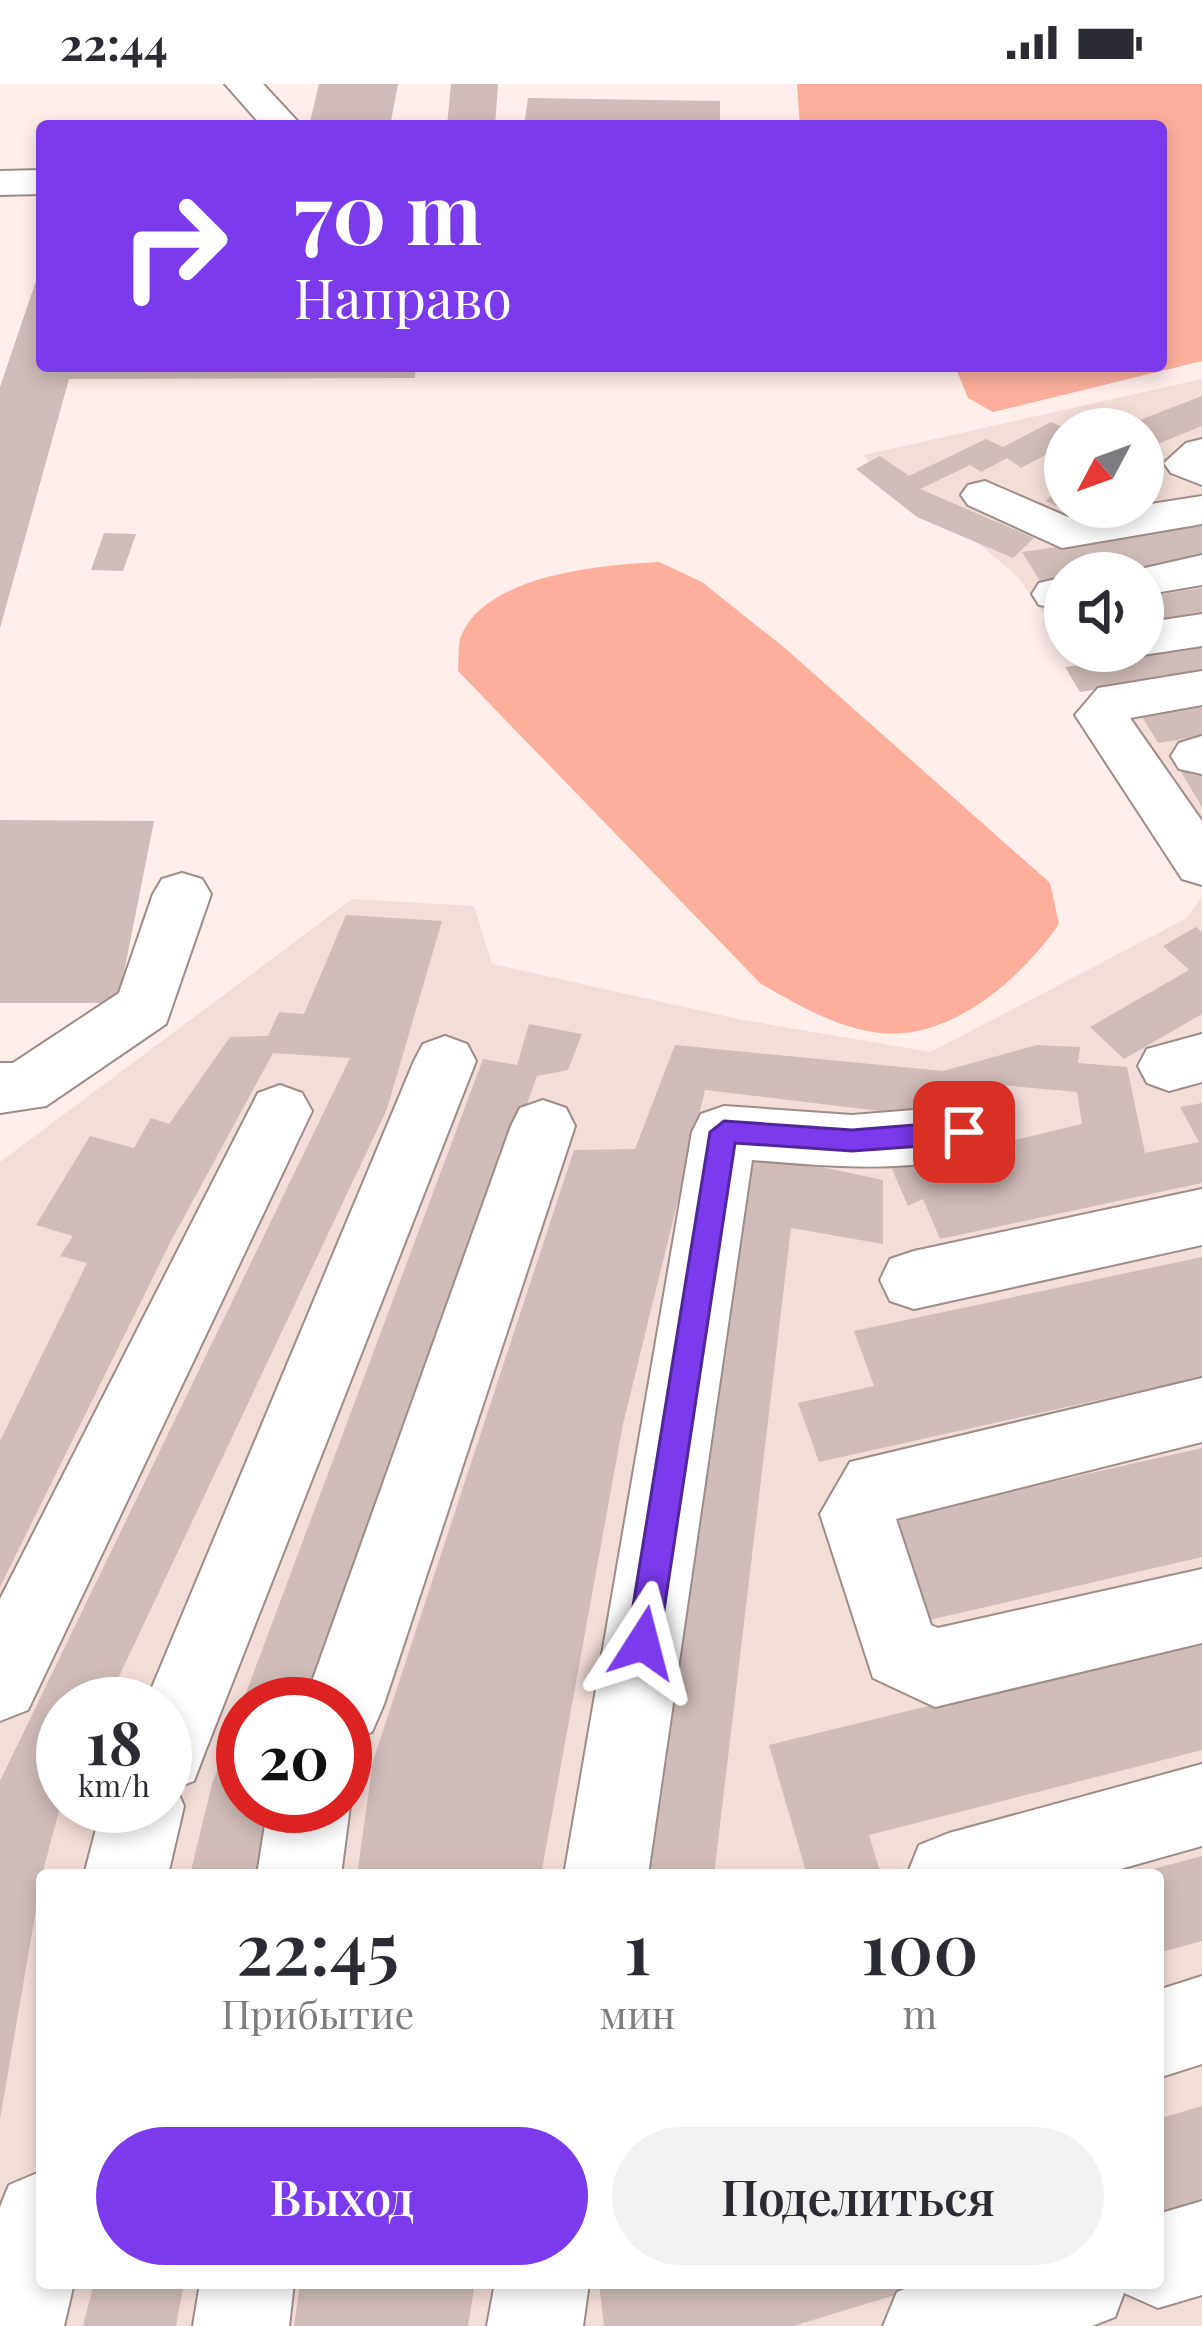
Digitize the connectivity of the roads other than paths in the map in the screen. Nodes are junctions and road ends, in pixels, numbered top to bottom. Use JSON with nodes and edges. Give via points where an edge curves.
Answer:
{"nodes":[{"id":1,"x":243,"y":84,"type":"edge"},
{"id":2,"x":277,"y":120,"type":"edge"},
{"id":3,"x":36,"y":182,"type":"edge"},
{"id":4,"x":0,"y":183,"type":"edge"},
{"id":5,"x":1202,"y":453,"type":"edge"},
{"id":6,"x":1202,"y":471,"type":"edge"},
{"id":7,"x":985,"y":495,"type":"dead end"},
{"id":8,"x":1202,"y":510,"type":"edge"},
{"id":9,"x":1202,"y":570,"type":"edge"},
{"id":10,"x":1164,"y":576,"type":"edge"},
{"id":11,"x":1202,"y":630,"type":"edge"},
{"id":12,"x":1164,"y":636,"type":"edge"},
{"id":13,"x":1202,"y":688,"type":"edge"},
{"id":14,"x":1192,"y":836,"type":"edge"},
{"id":15,"x":182,"y":894,"type":"dead end"},
{"id":16,"x":445,"y":1061,"type":"dead end"},
{"id":17,"x":0,"y":1088,"type":"edge"},
{"id":18,"x":280,"y":1111,"type":"dead end"},
{"id":19,"x":542,"y":1126,"type":"dead end"},
{"id":20,"x":964,"y":1132,"type":"dead end"},
{"id":21,"x":1202,"y":1217,"type":"edge"},
{"id":22,"x":914,"y":1280,"type":"dead end"},
{"id":23,"x":1202,"y":1410,"type":"edge"},
{"id":24,"x":1202,"y":1606,"type":"edge"},
{"id":25,"x":353,"y":1677,"type":"edge"},
{"id":26,"x":0,"y":1682,"type":"edge"},
{"id":27,"x":192,"y":1685,"type":"edge"},
{"id":28,"x":1202,"y":1805,"type":"edge"},
{"id":29,"x":137,"y":1833,"type":"edge"},
{"id":30,"x":305,"y":1833,"type":"edge"},
{"id":31,"x":128,"y":1869,"type":"edge"},
{"id":32,"x":300,"y":1869,"type":"edge"},
{"id":33,"x":607,"y":1869,"type":"edge"},
{"id":34,"x":971,"y":1869,"type":"edge"},
{"id":35,"x":1202,"y":2020,"type":"edge"},
{"id":36,"x":1164,"y":2032,"type":"edge"},
{"id":37,"x":36,"y":2243,"type":"edge"},
{"id":38,"x":1202,"y":2248,"type":"edge"},
{"id":39,"x":1164,"y":2259,"type":"edge"},
{"id":40,"x":246,"y":2289,"type":"edge"},
{"id":41,"x":541,"y":2289,"type":"edge"},
{"id":42,"x":1060,"y":2289,"type":"edge"},
{"id":43,"x":16,"y":2326,"type":"edge"},
{"id":44,"x":241,"y":2326,"type":"edge"},
{"id":45,"x":535,"y":2326,"type":"edge"},
{"id":46,"x":932,"y":2326,"type":"edge"}],
"edges":[{"from":1,"to":2,"type":"lane"},
{"from":3,"to":4,"type":"lane"},
{"from":5,"to":6,"type":"lane","via":[[1187,464]]},
{"from":7,"to":8,"type":"lane","via":[[1063,533]]},
{"from":9,"to":10,"type":"lane"},
{"from":11,"to":12,"type":"lane"},
{"from":13,"to":14,"type":"lane","via":[[1117,700],[1102,715]]},
{"from":15,"to":17,"type":"lane","via":[[146,1007],[24,1088]]},
{"from":16,"to":27,"type":"lane"},
{"from":18,"to":26,"type":"lane"},
{"from":19,"to":25,"type":"lane"},
{"from":20,"to":33,"type":"lane","via":[[852,1141],[724,1132]]},
{"from":21,"to":22,"type":"lane"},
{"from":23,"to":24,"type":"lane","via":[[875,1486],[857,1514],[901,1652],[935,1668]]},
{"from":28,"to":34,"type":"lane"},
{"from":29,"to":31,"type":"lane"},
{"from":30,"to":32,"type":"lane"},
{"from":35,"to":36,"type":"lane"},
{"from":37,"to":43,"type":"lane"},
{"from":38,"to":39,"type":"lane"},
{"from":40,"to":44,"type":"lane"},
{"from":41,"to":45,"type":"lane"},
{"from":42,"to":46,"type":"lane"}]}
